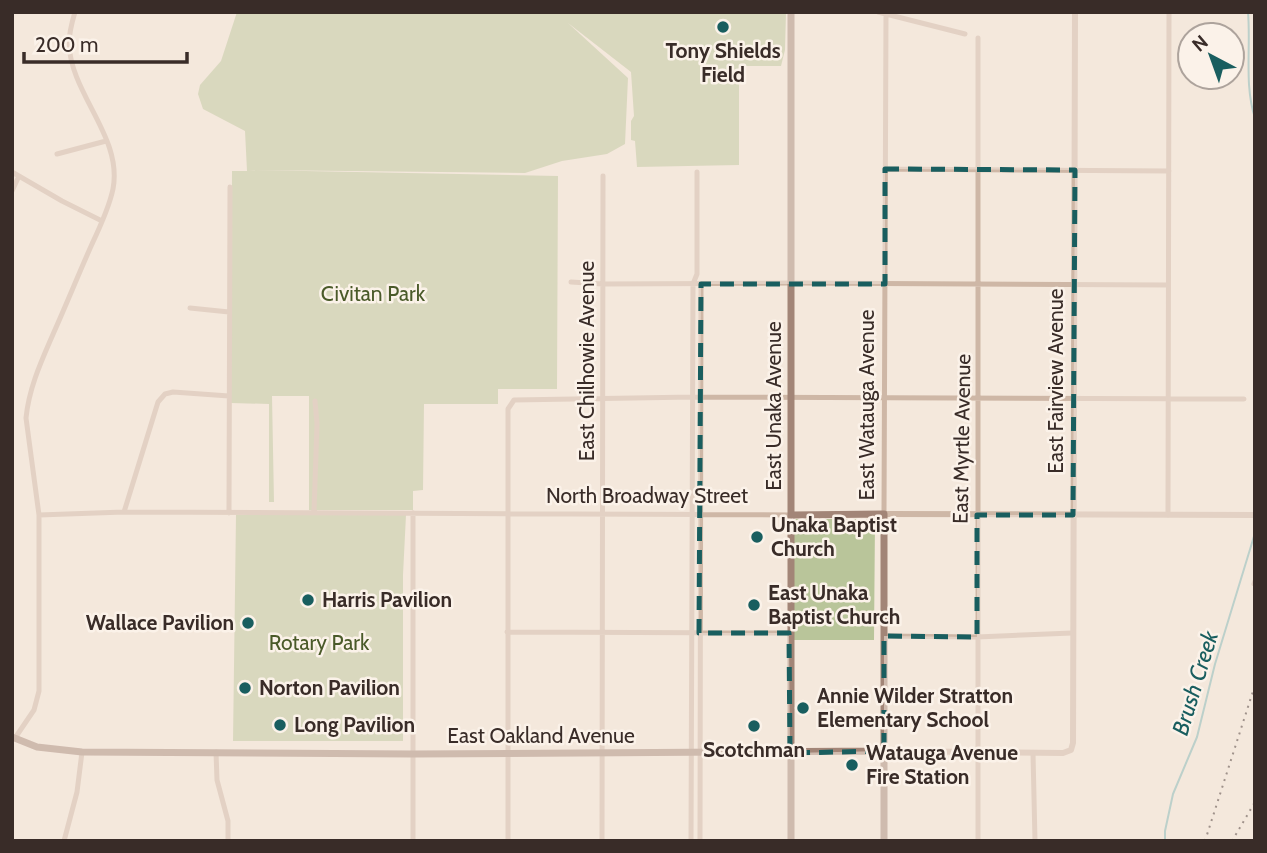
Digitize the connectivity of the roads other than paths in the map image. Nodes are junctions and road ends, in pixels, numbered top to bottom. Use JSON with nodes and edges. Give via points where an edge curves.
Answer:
{"nodes":[{"id":1,"x":75,"y":12,"type":"edge"},
{"id":2,"x":792,"y":12,"type":"edge"},
{"id":3,"x":878,"y":12,"type":"edge"},
{"id":4,"x":1075,"y":12,"type":"edge"},
{"id":5,"x":1169,"y":12,"type":"edge"},
{"id":6,"x":886,"y":13,"type":"edge"},
{"id":7,"x":965,"y":34,"type":"dead end"},
{"id":8,"x":978,"y":38,"type":"dead end"},
{"id":9,"x":106,"y":141,"type":"junction"},
{"id":10,"x":57,"y":154,"type":"dead end"},
{"id":11,"x":885,"y":169,"type":"junction"},
{"id":12,"x":977,"y":170,"type":"junction"},
{"id":13,"x":1075,"y":170,"type":"junction"},
{"id":14,"x":1169,"y":171,"type":"junction"},
{"id":15,"x":12,"y":172,"type":"edge"},
{"id":16,"x":697,"y":172,"type":"dead end"},
{"id":17,"x":19,"y":176,"type":"junction"},
{"id":18,"x":603,"y":176,"type":"dead end"},
{"id":19,"x":230,"y":187,"type":"dead end"},
{"id":20,"x":12,"y":191,"type":"edge"},
{"id":21,"x":102,"y":221,"type":"junction"},
{"id":22,"x":697,"y":274,"type":"junction"},
{"id":23,"x":572,"y":282,"type":"dead end"},
{"id":24,"x":791,"y":283,"type":"junction"},
{"id":25,"x":603,"y":284,"type":"junction"},
{"id":26,"x":693,"y":284,"type":"junction"},
{"id":27,"x":701,"y":284,"type":"junction"},
{"id":28,"x":885,"y":284,"type":"junction"},
{"id":29,"x":979,"y":284,"type":"junction"},
{"id":30,"x":1075,"y":284,"type":"junction"},
{"id":31,"x":1168,"y":285,"type":"junction"},
{"id":32,"x":190,"y":308,"type":"dead end"},
{"id":33,"x":229,"y":312,"type":"junction"},
{"id":34,"x":229,"y":396,"type":"junction"},
{"id":35,"x":601,"y":398,"type":"junction"},
{"id":36,"x":697,"y":398,"type":"junction"},
{"id":37,"x":792,"y":398,"type":"junction"},
{"id":38,"x":884,"y":398,"type":"junction"},
{"id":39,"x":1074,"y":398,"type":"junction"},
{"id":40,"x":1168,"y":398,"type":"junction"},
{"id":41,"x":979,"y":399,"type":"junction"},
{"id":42,"x":1244,"y":399,"type":"dead end"},
{"id":43,"x":315,"y":401,"type":"dead end"},
{"id":44,"x":124,"y":512,"type":"junction"},
{"id":45,"x":314,"y":512,"type":"junction"},
{"id":46,"x":229,"y":513,"type":"junction"},
{"id":47,"x":413,"y":513,"type":"junction"},
{"id":48,"x":507,"y":513,"type":"junction"},
{"id":49,"x":603,"y":513,"type":"junction"},
{"id":50,"x":38,"y":514,"type":"junction"},
{"id":51,"x":696,"y":514,"type":"junction"},
{"id":52,"x":884,"y":514,"type":"junction"},
{"id":53,"x":792,"y":515,"type":"junction"},
{"id":54,"x":977,"y":515,"type":"junction"},
{"id":55,"x":1073,"y":515,"type":"junction"},
{"id":56,"x":1168,"y":515,"type":"junction"},
{"id":57,"x":1255,"y":515,"type":"edge"},
{"id":58,"x":507,"y":632,"type":"junction"},
{"id":59,"x":602,"y":632,"type":"junction"},
{"id":60,"x":695,"y":632,"type":"junction"},
{"id":61,"x":789,"y":633,"type":"junction"},
{"id":62,"x":1072,"y":633,"type":"junction"},
{"id":63,"x":884,"y":636,"type":"junction"},
{"id":64,"x":977,"y":637,"type":"junction"},
{"id":65,"x":13,"y":739,"type":"edge"},
{"id":66,"x":1071,"y":750,"type":"joint"},
{"id":67,"x":82,"y":751,"type":"junction"},
{"id":68,"x":884,"y":751,"type":"junction"},
{"id":69,"x":216,"y":752,"type":"junction"},
{"id":70,"x":696,"y":752,"type":"junction"},
{"id":71,"x":790,"y":752,"type":"junction"},
{"id":72,"x":1033,"y":752,"type":"junction"},
{"id":73,"x":508,"y":753,"type":"junction"},
{"id":74,"x":978,"y":753,"type":"junction"},
{"id":75,"x":413,"y":754,"type":"junction"},
{"id":76,"x":602,"y":754,"type":"junction"},
{"id":77,"x":64,"y":841,"type":"edge"},
{"id":78,"x":228,"y":841,"type":"edge"},
{"id":79,"x":413,"y":841,"type":"edge"},
{"id":80,"x":508,"y":841,"type":"edge"},
{"id":81,"x":602,"y":841,"type":"edge"},
{"id":82,"x":691,"y":841,"type":"edge"},
{"id":83,"x":700,"y":841,"type":"edge"},
{"id":84,"x":791,"y":841,"type":"edge"},
{"id":85,"x":884,"y":841,"type":"edge"},
{"id":86,"x":978,"y":841,"type":"edge"},
{"id":87,"x":1035,"y":841,"type":"edge"}],
"edges":[{"from":1,"to":9,"type":"street","via":[[69,43],[73,64]]},
{"from":2,"to":24,"type":"main road","name":"East Unaka Avenue"},
{"from":3,"to":6,"type":"street"},
{"from":4,"to":13,"type":"street","name":"East Fairview Avenue"},
{"from":5,"to":14,"type":"street"},
{"from":6,"to":7,"type":"street"},
{"from":6,"to":11,"type":"street","name":"East Watauga Avenue"},
{"from":8,"to":12,"type":"street","name":"East Myrtle Avenue"},
{"from":9,"to":10,"type":"street"},
{"from":9,"to":21,"type":"street","via":[[113,189]]},
{"from":11,"to":12,"type":"street"},
{"from":11,"to":28,"type":"street","name":"East Watauga Avenue"},
{"from":12,"to":13,"type":"street"},
{"from":12,"to":29,"type":"street","name":"East Myrtle Avenue"},
{"from":13,"to":14,"type":"street"},
{"from":13,"to":30,"type":"street","name":"East Fairview Avenue"},
{"from":14,"to":31,"type":"street"},
{"from":15,"to":17,"type":"street"},
{"from":16,"to":22,"type":"street"},
{"from":17,"to":20,"type":"street"},
{"from":17,"to":21,"type":"street"},
{"from":18,"to":25,"type":"street","name":"East Chilhowie Avenue"},
{"from":19,"to":33,"type":"street"},
{"from":21,"to":50,"type":"street","via":[[30,392],[26,418]]},
{"from":22,"to":26,"type":"street"},
{"from":22,"to":27,"type":"street"},
{"from":23,"to":25,"type":"street"},
{"from":24,"to":27,"type":"street"},
{"from":24,"to":28,"type":"street"},
{"from":24,"to":37,"type":"main road","name":"East Unaka Avenue"},
{"from":25,"to":26,"type":"street"},
{"from":25,"to":35,"type":"street","name":"East Chilhowie Avenue"},
{"from":26,"to":27,"type":"street"},
{"from":26,"to":36,"type":"street"},
{"from":27,"to":36,"type":"street"},
{"from":28,"to":29,"type":"street"},
{"from":28,"to":38,"type":"street","name":"East Watauga Avenue"},
{"from":29,"to":30,"type":"street"},
{"from":29,"to":41,"type":"street","name":"East Myrtle Avenue"},
{"from":30,"to":31,"type":"street"},
{"from":30,"to":39,"type":"street","name":"East Fairview Avenue"},
{"from":31,"to":40,"type":"street"},
{"from":32,"to":33,"type":"street"},
{"from":33,"to":34,"type":"street"},
{"from":34,"to":44,"type":"street","via":[[165,394],[158,402]]},
{"from":34,"to":46,"type":"street"},
{"from":35,"to":36,"type":"street"},
{"from":35,"to":48,"type":"street","via":[[519,398],[509,404]]},
{"from":35,"to":49,"type":"street","name":"East Chilhowie Avenue"},
{"from":36,"to":37,"type":"street"},
{"from":36,"to":51,"type":"street"},
{"from":37,"to":38,"type":"street"},
{"from":37,"to":53,"type":"main road","name":"East Unaka Avenue"},
{"from":38,"to":41,"type":"street"},
{"from":38,"to":52,"type":"street","name":"East Watauga Avenue"},
{"from":39,"to":40,"type":"street"},
{"from":39,"to":41,"type":"street"},
{"from":39,"to":55,"type":"street","name":"East Fairview Avenue"},
{"from":40,"to":42,"type":"street"},
{"from":40,"to":56,"type":"street"},
{"from":41,"to":54,"type":"street","name":"East Myrtle Avenue"},
{"from":43,"to":45,"type":"street"},
{"from":44,"to":46,"type":"street","name":"North Broadway Street"},
{"from":44,"to":50,"type":"street","name":"North Broadway Street"},
{"from":45,"to":46,"type":"street","name":"North Broadway Street"},
{"from":45,"to":47,"type":"street","name":"North Broadway Street"},
{"from":47,"to":48,"type":"street","name":"North Broadway Street"},
{"from":47,"to":75,"type":"street"},
{"from":48,"to":49,"type":"street","name":"North Broadway Street"},
{"from":48,"to":58,"type":"street"},
{"from":49,"to":51,"type":"street","name":"North Broadway Street"},
{"from":49,"to":59,"type":"street","name":"East Chilhowie Avenue"},
{"from":50,"to":65,"type":"street","via":[[39,691],[34,710]]},
{"from":51,"to":53,"type":"street","name":"North Broadway Street"},
{"from":51,"to":60,"type":"street"},
{"from":52,"to":53,"type":"main road","name":"North Broadway Street"},
{"from":52,"to":54,"type":"street","name":"North Broadway Street"},
{"from":52,"to":63,"type":"main road","name":"East Watauga Avenue"},
{"from":53,"to":61,"type":"main road","name":"East Unaka Avenue"},
{"from":54,"to":55,"type":"street","name":"North Broadway Street"},
{"from":54,"to":64,"type":"street","name":"East Myrtle Avenue"},
{"from":55,"to":56,"type":"street","name":"North Broadway Street"},
{"from":55,"to":62,"type":"street","name":"East Fairview Avenue"},
{"from":56,"to":57,"type":"street","name":"North Broadway Street"},
{"from":58,"to":59,"type":"street"},
{"from":58,"to":73,"type":"street"},
{"from":59,"to":60,"type":"street"},
{"from":59,"to":76,"type":"street","name":"East Chilhowie Avenue"},
{"from":60,"to":61,"type":"street"},
{"from":60,"to":70,"type":"street"},
{"from":61,"to":71,"type":"main road","name":"East Unaka Avenue"},
{"from":62,"to":64,"type":"street"},
{"from":62,"to":66,"type":"street","name":"East Fairview Avenue"},
{"from":63,"to":64,"type":"street"},
{"from":63,"to":68,"type":"main road","name":"East Watauga Avenue"},
{"from":64,"to":74,"type":"street","name":"East Myrtle Avenue"},
{"from":65,"to":67,"type":"main road","name":"East Oakland Avenue","via":[[37,747]]},
{"from":66,"to":72,"type":"street","name":"East Oakland Avenue"},
{"from":67,"to":69,"type":"main road","name":"East Oakland Avenue"},
{"from":67,"to":77,"type":"street","via":[[78,792]]},
{"from":68,"to":71,"type":"main road","name":"East Oakland Avenue"},
{"from":68,"to":74,"type":"street","name":"East Oakland Avenue"},
{"from":68,"to":85,"type":"main road","name":"East Watauga Avenue"},
{"from":69,"to":75,"type":"main road","name":"East Oakland Avenue"},
{"from":69,"to":78,"type":"street"},
{"from":70,"to":71,"type":"main road","name":"East Oakland Avenue"},
{"from":70,"to":76,"type":"main road","name":"East Oakland Avenue"},
{"from":70,"to":82,"type":"street"},
{"from":70,"to":83,"type":"street"},
{"from":71,"to":84,"type":"main road","name":"East Unaka Avenue"},
{"from":72,"to":74,"type":"street","name":"East Oakland Avenue"},
{"from":72,"to":87,"type":"street"},
{"from":73,"to":75,"type":"main road","name":"East Oakland Avenue"},
{"from":73,"to":76,"type":"main road","name":"East Oakland Avenue"},
{"from":73,"to":80,"type":"street"},
{"from":74,"to":86,"type":"street","name":"East Myrtle Avenue"},
{"from":75,"to":79,"type":"street"},
{"from":76,"to":81,"type":"street","name":"East Chilhowie Avenue"}]}
